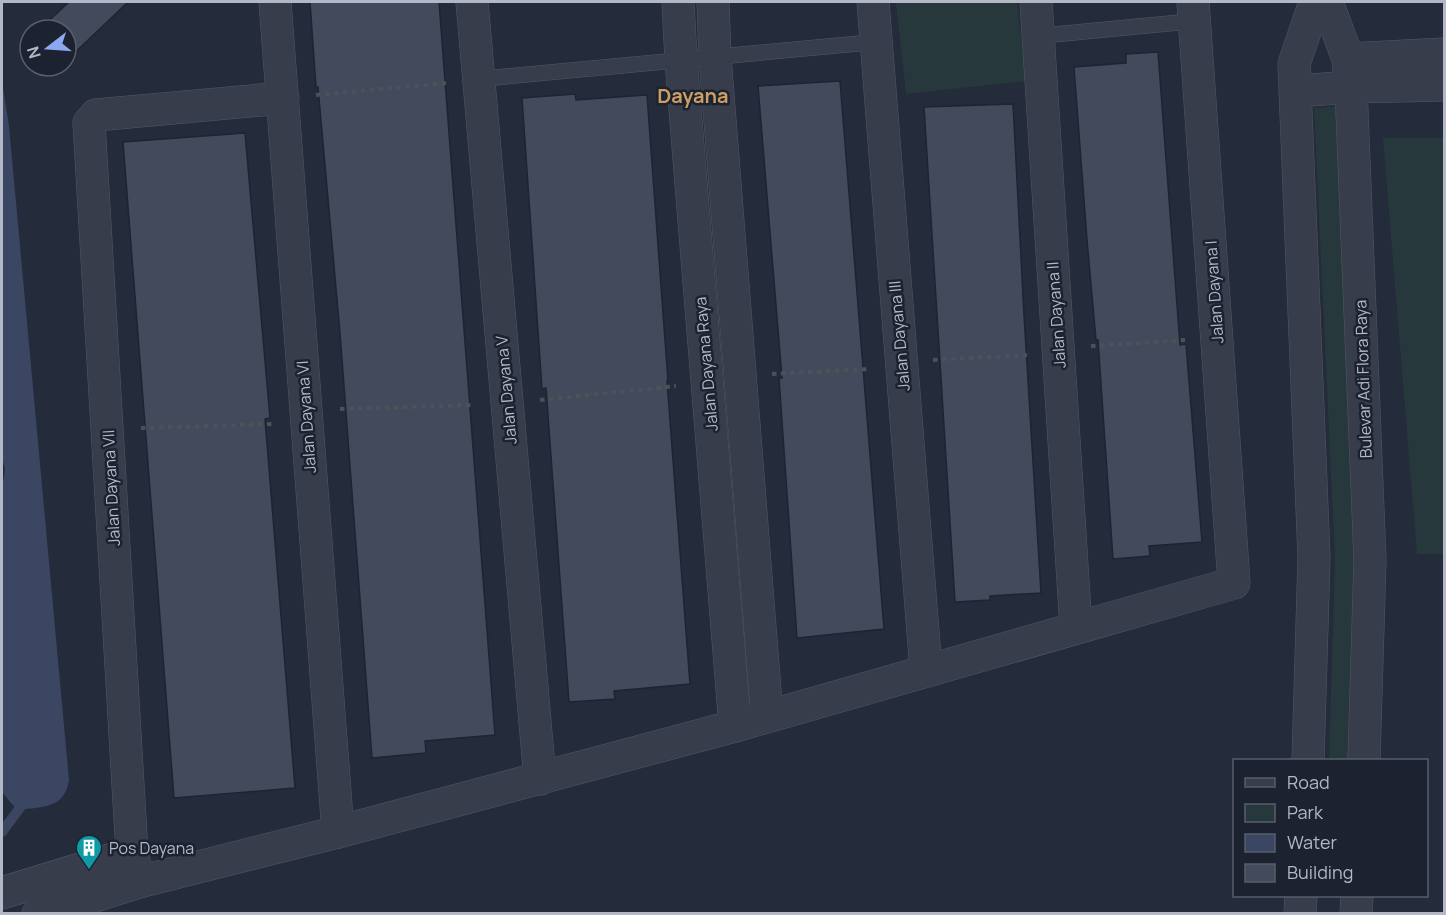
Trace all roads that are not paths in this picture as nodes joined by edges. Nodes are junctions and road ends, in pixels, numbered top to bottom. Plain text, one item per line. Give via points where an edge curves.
1 (276, 2) edge
2 (472, 2) edge
3 (678, 2) edge
4 (713, 2) edge
5 (873, 2) edge
6 (1036, 2) edge
7 (1315, 2) edge
8 (1327, 2) edge
9 (1194, 11) edge
10 (1038, 36) junction
11 (875, 42) junction
12 (1444, 54) edge
13 (715, 57) junction
14 (681, 60) junction
15 (1350, 73) junction
16 (478, 79) junction
17 (1444, 85) edge
18 (1297, 91) junction
19 (282, 98) junction
20 (1076, 628) junction
21 (926, 670) junction
22 (767, 716) junction
23 (735, 726) junction
24 (1308, 759) edge
25 (1364, 759) edge
26 (540, 779) junction
27 (338, 832) junction
28 (136, 867) junction
29 (76, 885) junction
30 (2, 893) edge
31 (1301, 897) edge
32 (1358, 897) edge
33 (38, 914) edge
34 (1299, 914) edge
35 (1356, 914) edge

1 - 19 street, Jalan Dayana VI
2 - 16 street, Jalan Dayana V
3 - 14 street, Jalan Dayana Raya
4 - 13 street, Jalan Dayana Raya
5 - 11 street, Jalan Dayana III
6 - 10 street, Jalan Dayana II
7 - 18 street via 1294,64
8 - 15 street, Bulevar Adi Flora Raya
9 - 10 lane
9 - 20 street, Jalan Dayana I via 1234,583
10 - 20 street, Jalan Dayana II
11 - 13 lane
11 - 21 street, Jalan Dayana III
12 - 15 street
13 - 14 lane
13 - 22 street, Jalan Dayana Raya
14 - 16 lane
14 - 23 street, Jalan Dayana Raya
15 - 17 street
15 - 18 street
15 - 25 street, Bulevar Adi Flora Raya via 1370,560
16 - 26 street, Jalan Dayana V
18 - 24 street via 1314,557
19 - 27 street, Jalan Dayana VI
19 - 28 street, Jalan Dayana VII via 96,115 89,123
20 - 21 street
21 - 22 street
22 - 23 street
23 - 26 street
26 - 27 street
27 - 28 street
28 - 29 street
29 - 30 street
29 - 33 street
31 - 34 street
32 - 35 street

